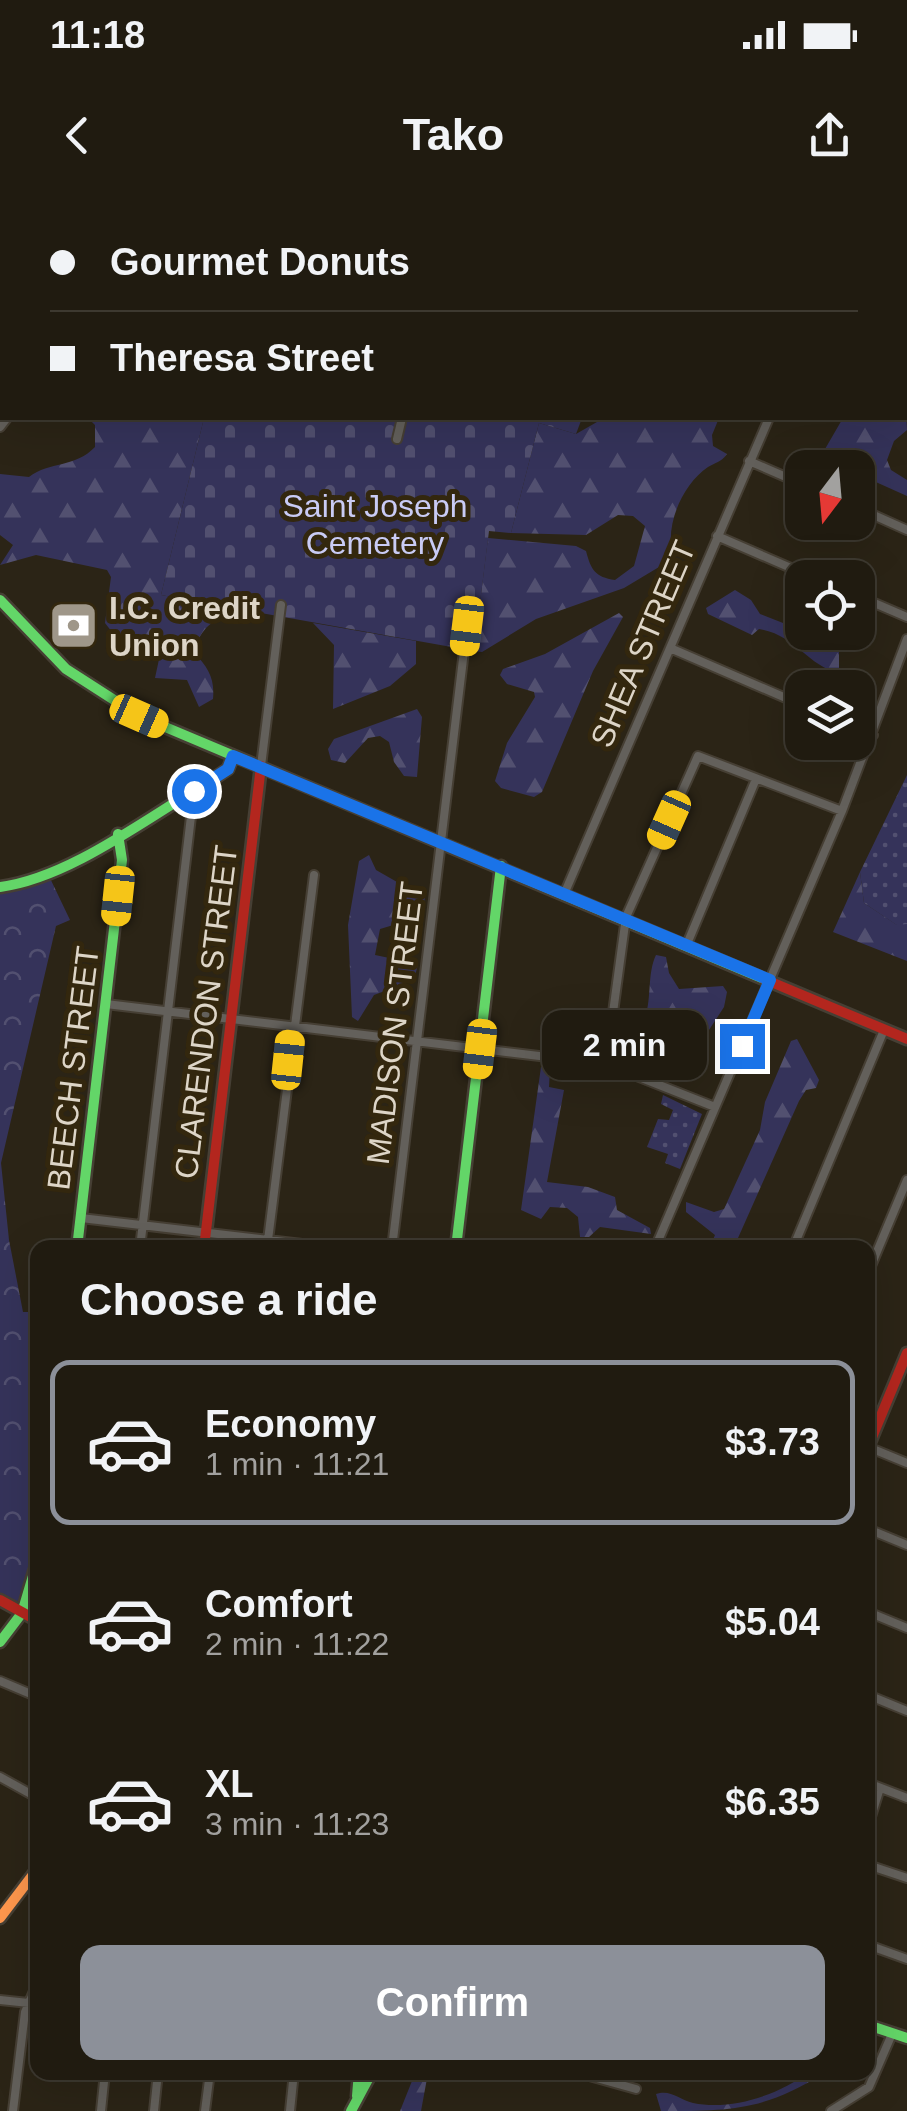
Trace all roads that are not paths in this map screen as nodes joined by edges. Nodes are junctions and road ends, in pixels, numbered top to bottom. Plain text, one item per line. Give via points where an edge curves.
1 (402, 420) edge
2 (769, 420) edge
3 (397, 439) dead end
4 (750, 461) junction
5 (785, 476) edge
6 (875, 516) edge
7 (907, 530) edge
8 (717, 536) junction
9 (785, 565) edge
10 (0, 600) edge
11 (281, 604) dead end
12 (875, 604) edge
13 (907, 618) edge
14 (467, 626) dead end
15 (907, 639) edge
16 (670, 648) junction
17 (785, 698) edge
18 (875, 729) edge
19 (233, 756) junction
20 (863, 760) edge
21 (261, 766) junction
22 (756, 779) junction
23 (194, 791) junction
24 (842, 811) junction
25 (118, 834) junction
26 (442, 842) junction
27 (501, 866) junction
28 (314, 875) dead end
29 (0, 887) edge
30 (565, 892) junction
31 (626, 918) junction
32 (687, 944) junction
33 (770, 980) junction
34 (106, 1004) junction
35 (168, 1012) junction
36 (231, 1020) junction
37 (292, 1026) junction
38 (884, 1030) junction
39 (907, 1039) edge
40 (416, 1042) junction
41 (480, 1049) junction
42 (606, 1064) junction
43 (715, 1107) junction
44 (907, 1180) edge
45 (81, 1218) junction
46 (143, 1224) junction
47 (206, 1232) junction
48 (79, 1240) edge
49 (141, 1240) edge
50 (205, 1240) edge
51 (247, 1240) edge
52 (268, 1240) edge
53 (393, 1240) edge
54 (457, 1240) edge
55 (657, 1240) edge
56 (796, 1240) edge
57 (875, 1256) edge
58 (907, 1354) edge
59 (894, 1382) junction
60 (907, 1388) edge
61 (875, 1430) edge
62 (875, 1450) edge
63 (907, 1463) edge
64 (875, 1532) edge
65 (907, 1545) edge
66 (30, 1586) edge
67 (0, 1600) edge
68 (22, 1613) junction
69 (875, 1615) edge
70 (30, 1617) edge
71 (907, 1628) edge
72 (0, 1642) edge
73 (0, 1680) edge
74 (30, 1693) edge
75 (875, 1698) edge
76 (907, 1712) edge
77 (0, 1777) edge
78 (875, 1786) edge
79 (880, 1788) junction
80 (30, 1794) edge
81 (907, 1798) edge
82 (875, 1804) edge
83 (875, 1867) edge
84 (907, 1878) edge
85 (30, 1879) edge
86 (0, 1918) edge
87 (875, 1947) edge
88 (907, 1958) edge
89 (0, 2000) edge
90 (30, 2004) edge
91 (30, 2015) edge
92 (875, 2028) edge
93 (892, 2034) junction
94 (907, 2038) edge
95 (875, 2073) edge
96 (104, 2080) edge
97 (157, 2080) edge
98 (209, 2080) edge
99 (293, 2080) edge
100 (358, 2080) edge
101 (368, 2080) edge
102 (604, 2080) edge
103 (872, 2080) edge
104 (636, 2089) dead end
105 (354, 2106) edge
106 (13, 2111) edge
107 (101, 2111) edge
108 (154, 2111) edge
109 (205, 2111) edge
110 (290, 2111) edge
111 (831, 2111) edge

1 - 3 street
2 - 4 street, SHEA STREET
4 - 5 street
4 - 8 street, SHEA STREET
6 - 7 street
8 - 9 street
8 - 16 street, SHEA STREET
10 - 19 street via 88,686
11 - 21 street, CLARENDON STREET
12 - 13 street
14 - 26 street, MADISON STREET
15 - 18 street
16 - 17 street
16 - 30 street, SHEA STREET
19 - 21 street
19 - 23 street via 228,769
20 - 24 street
21 - 26 street
21 - 36 street, CLARENDON STREET
22 - 24 street
22 - 31 street via 698,756
22 - 32 street
23 - 25 street
23 - 35 street
24 - 33 street
25 - 29 street via 42,877
25 - 34 street, BEECH STREET via 122,860
26 - 27 street
26 - 40 street, MADISON STREET
27 - 30 street
27 - 41 street
28 - 37 street
30 - 31 street
31 - 32 street
31 - 42 street
32 - 33 street
33 - 38 street
33 - 43 street
34 - 35 street
34 - 45 street, BEECH STREET
35 - 36 street
35 - 46 street
36 - 37 street
36 - 47 street, CLARENDON STREET
37 - 40 street
37 - 52 street
38 - 39 street
38 - 56 street
40 - 41 street
40 - 53 street, MADISON STREET
41 - 42 street
41 - 54 street
42 - 43 street
43 - 55 street
44 - 57 street
45 - 46 street
45 - 48 street, BEECH STREET
46 - 47 street
46 - 49 street
47 - 50 street, CLARENDON STREET
47 - 51 street
58 - 59 street
59 - 60 street
59 - 61 street
62 - 63 street
64 - 65 street
66 - 68 street
67 - 68 street
68 - 70 street
68 - 72 street
69 - 71 street
73 - 74 street
75 - 76 street
77 - 80 street
78 - 79 street
79 - 81 street
79 - 82 street
83 - 84 street
85 - 86 street
87 - 88 street
89 - 90 street
91 - 106 street
92 - 93 street
93 - 94 street
93 - 95 street
96 - 107 street
97 - 108 street
98 - 109 street
99 - 110 street
100 - 105 street
101 - 105 street
102 - 104 street
103 - 111 street

